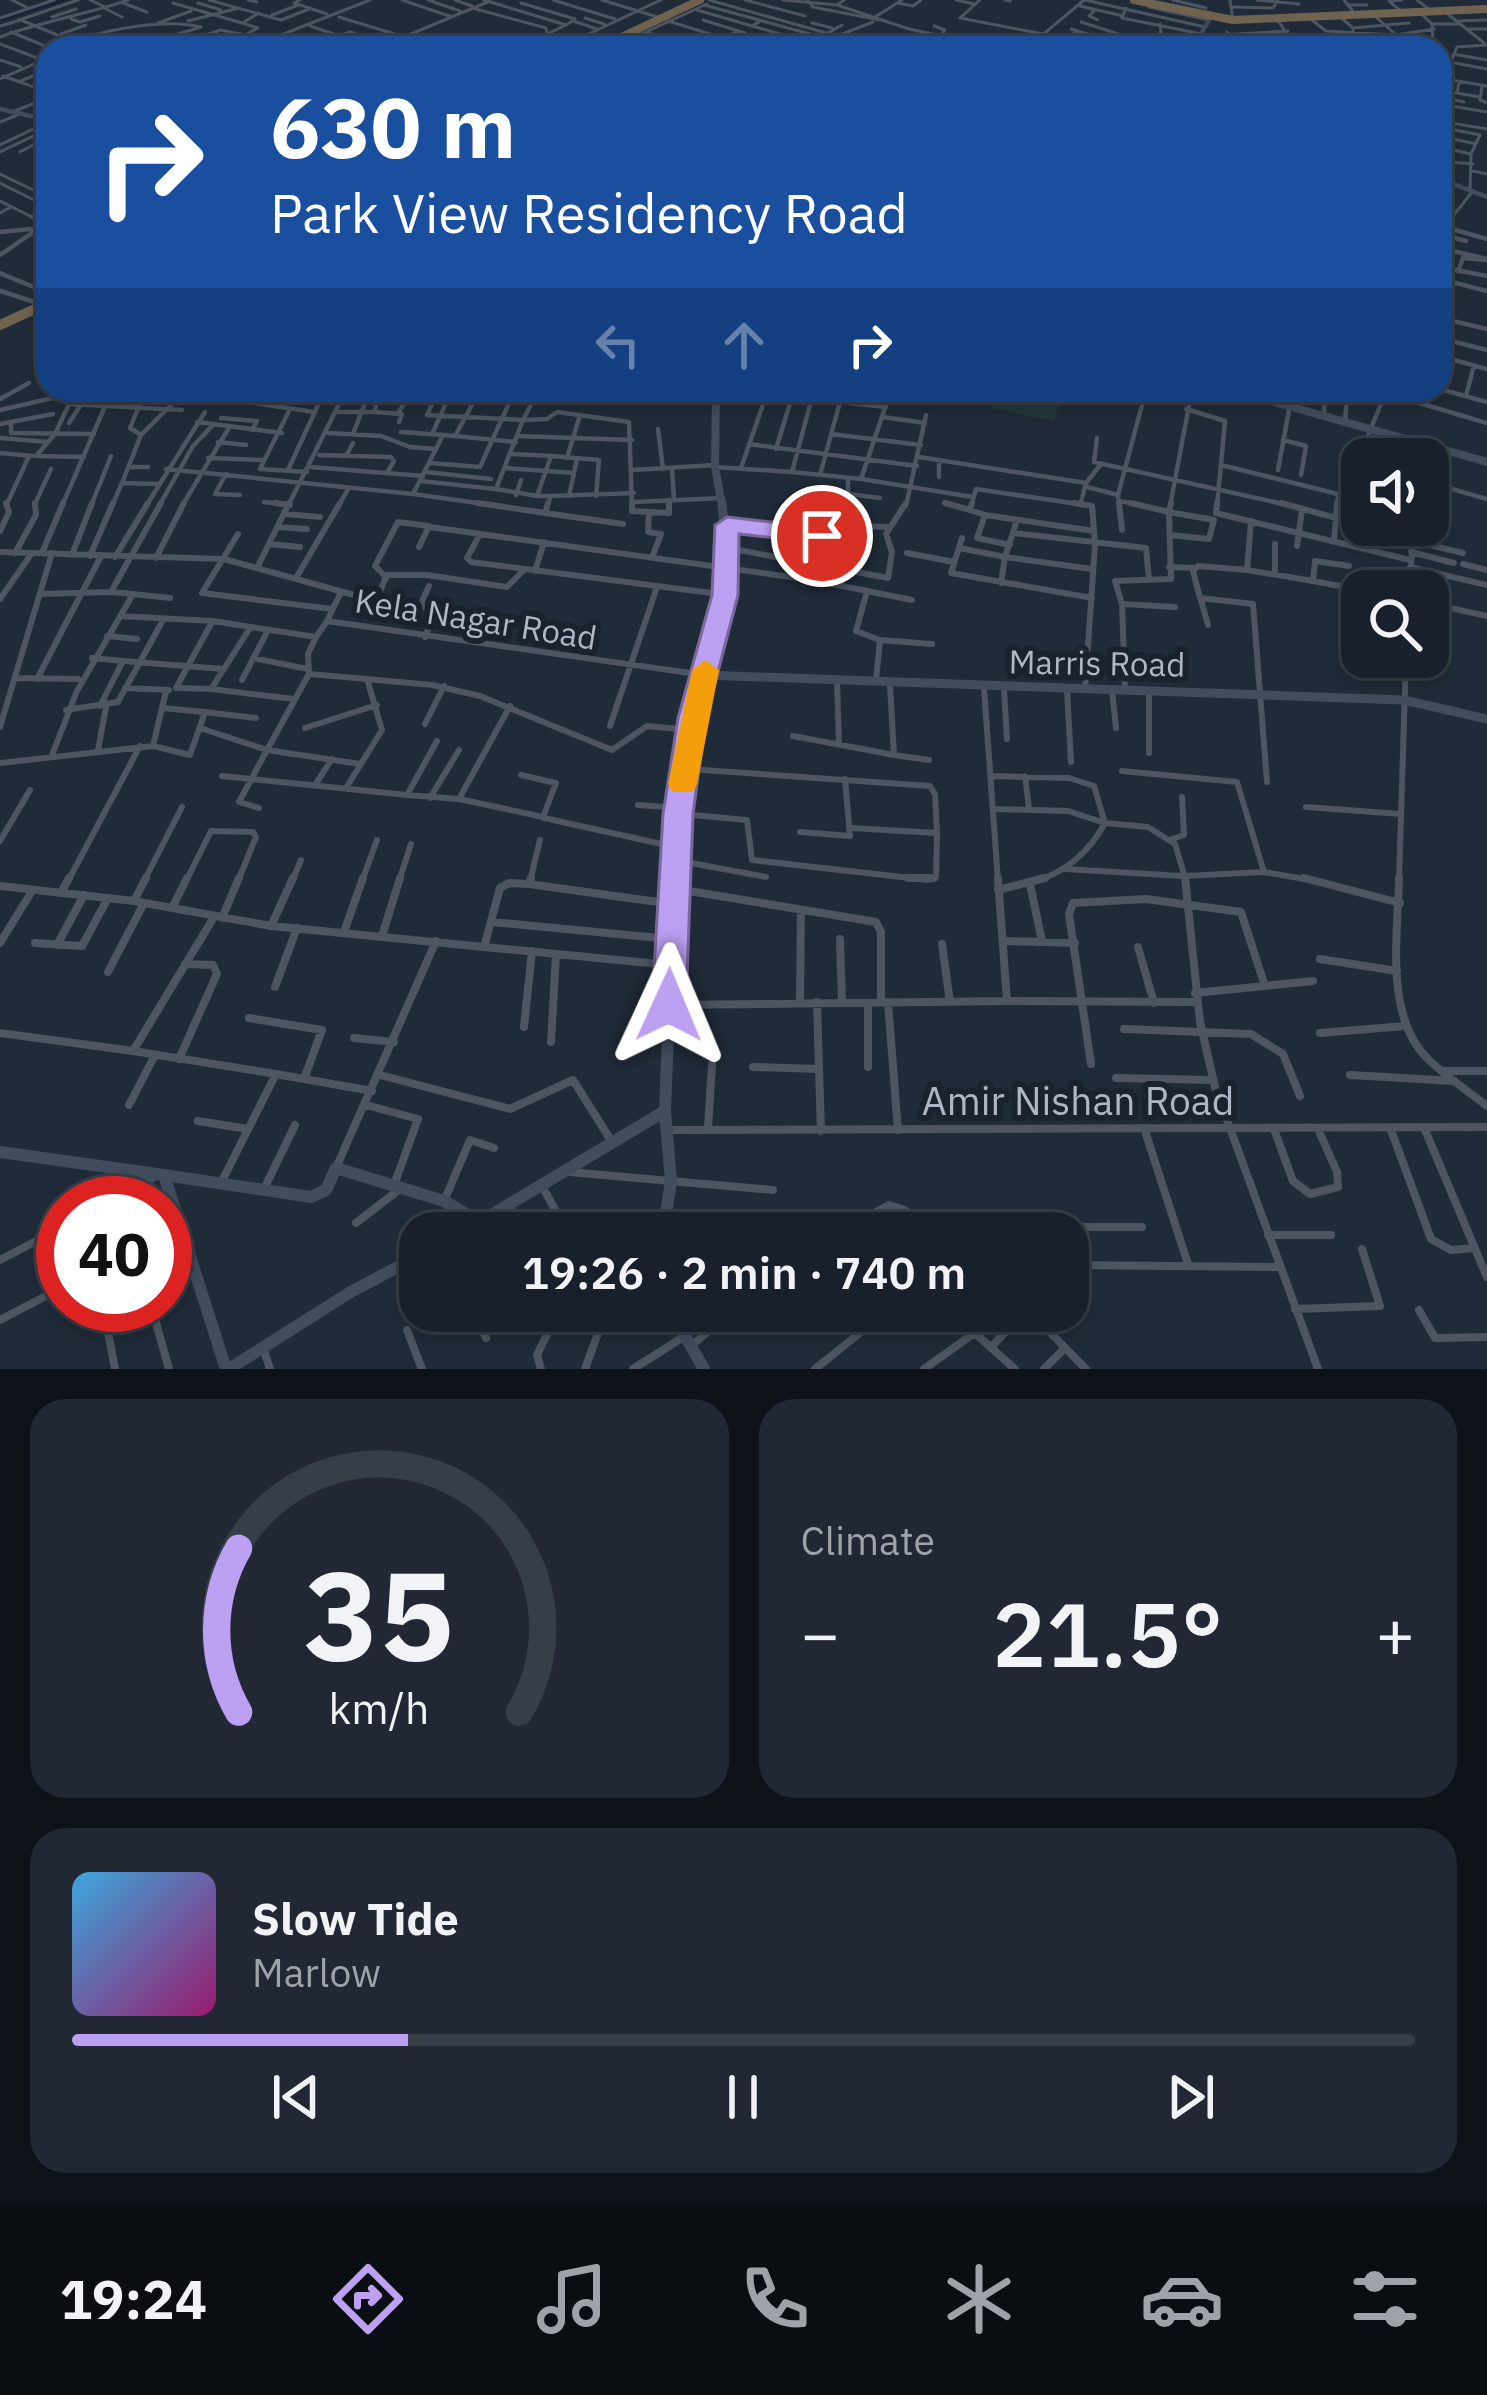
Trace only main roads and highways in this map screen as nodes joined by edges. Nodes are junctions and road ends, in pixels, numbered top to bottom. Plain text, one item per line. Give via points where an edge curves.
1 (1134, 1) edge
2 (707, 2) edge
3 (1184, 7) edge
4 (1482, 10) edge
5 (626, 36) edge
6 (36, 305) edge
7 (0, 325) edge

1 - 3 highway
2 - 5 highway
3 - 4 highway via 1206,24
6 - 7 highway

